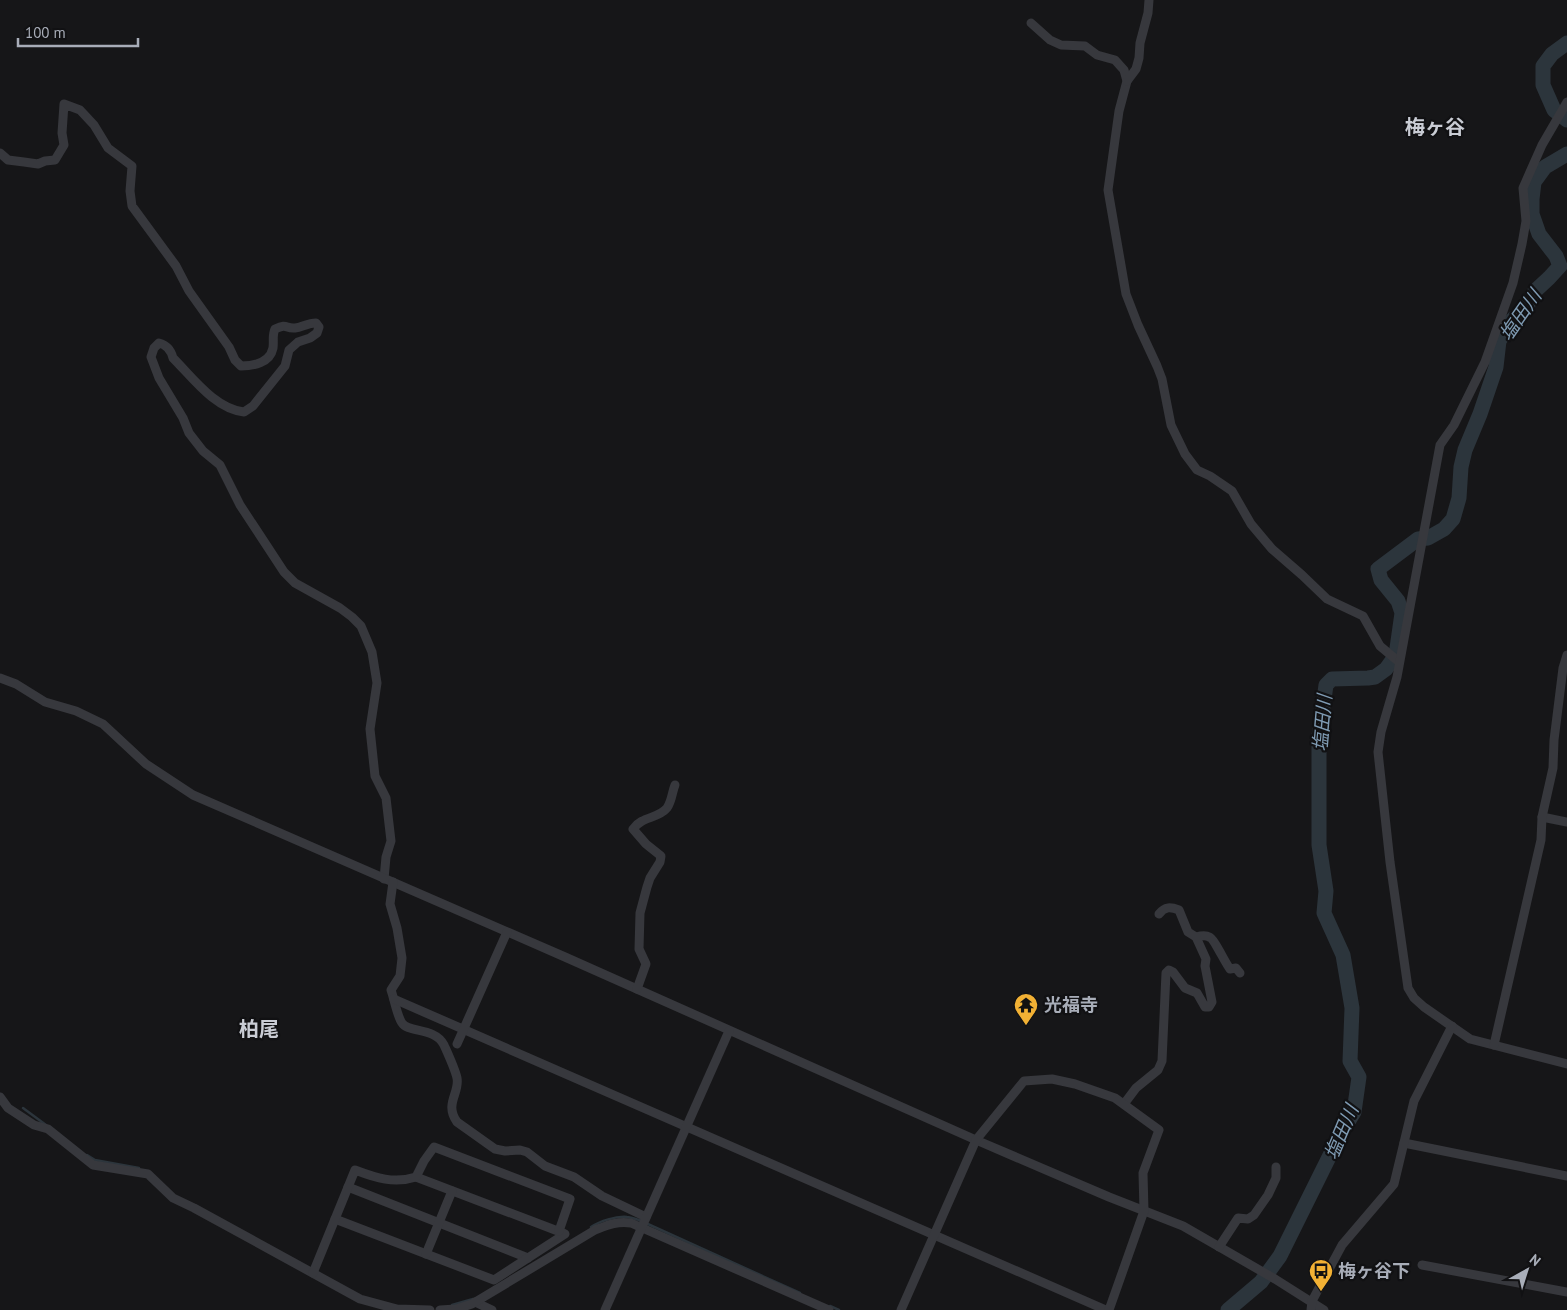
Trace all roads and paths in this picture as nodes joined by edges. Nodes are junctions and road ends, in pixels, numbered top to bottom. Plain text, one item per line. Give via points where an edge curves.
1 (1149, 0) edge
2 (1031, 23) dead end
3 (1127, 80) junction
4 (1567, 102) edge
5 (0, 153) edge
6 (1567, 655) edge
7 (1399, 662) junction
8 (0, 678) edge
9 (675, 785) dead end
10 (1542, 816) junction
11 (1567, 822) edge
12 (388, 880) junction
13 (1159, 914) dead end
14 (507, 932) junction
15 (1196, 937) junction
16 (1240, 973) dead end
17 (637, 989) junction
18 (394, 999) junction
19 (1452, 1026) junction
20 (464, 1029) junction
21 (729, 1031) junction
22 (457, 1044) dead end
23 (1494, 1044) junction
24 (1567, 1064) edge
25 (0, 1097) edge
26 (1124, 1104) junction
27 (686, 1125) junction
28 (976, 1140) junction
29 (1404, 1143) junction
30 (1276, 1167) dead end
31 (1567, 1176) edge
32 (416, 1177) junction
33 (348, 1187) junction
34 (452, 1191) junction
35 (1144, 1210) junction
36 (646, 1217) junction
37 (335, 1219) junction
38 (438, 1223) junction
39 (641, 1227) junction
40 (562, 1233) junction
41 (934, 1234) junction
42 (578, 1240) junction
43 (1219, 1247) junction
44 (426, 1254) junction
45 (528, 1258) junction
46 (1422, 1265) dead end
47 (313, 1273) junction
48 (1567, 1292) edge
49 (475, 1302) junction
50 (1312, 1306) edge
51 (430, 1310) edge
52 (440, 1310) edge
53 (492, 1310) edge
54 (605, 1310) edge
55 (829, 1310) edge
56 (901, 1310) edge
57 (1108, 1310) edge
58 (1324, 1310) edge

1 - 3 street via 1136,69
2 - 3 street via 1060,45 1086,46 1097,55 1115,60 1124,70
3 - 7 street via 1119,111 1108,190 1126,294 1162,379 1171,425 1197,470 1232,491 1251,524 1272,549 1327,599 1363,616 1380,646
4 - 7 street via 1542,145 1523,188 1526,221 1513,283 1484,362 1454,425 1440,445
5 - 12 street via 8,160 38,164 55,160 64,145 64,104 80,110 108,148 132,166 132,206 176,266 189,291 241,366 268,358 273,350 275,328 283,325 294,329 312,323 319,327 317,333 289,350 285,366 253,406 244,412 217,402 173,358 164,344 154,348 152,357 159,378 189,433 220,465 240,505 284,572 295,583 352,617 368,639 377,675 370,729 375,776 386,798 391,841 386,857
6 - 10 street via 1553,768
7 - 19 street via 1378,752 1408,988 1424,1007
8 - 12 street via 45,702 76,711 103,724 146,764 193,795
9 - 17 street via 669,806 663,812 637,822 633,829 661,856 650,878 640,913 639,949 646,964
10 - 11 street
10 - 23 street via 1541,840
12 - 14 street
12 - 18 street via 402,958 400,976 392,990
13 - 15 street via 1166,908 1179,910 1188,932
14 - 17 street
14 - 20 street
15 - 16 street via 1213,939 1224,961
15 - 26 street via 1206,959 1212,1002 1205,1007 1197,993 1185,988 1173,972 1166,972 1162,1060 1158,1070 1136,1088
17 - 21 street
18 - 20 street
18 - 36 street via 401,1022 407,1028 424,1030 443,1043 457,1078 451,1102 457,1122 495,1148 527,1152 545,1166 574,1177 602,1196
19 - 23 street via 1470,1038
19 - 29 street via 1414,1101
20 - 22 street
20 - 27 street
21 - 27 street
21 - 28 street
23 - 24 street
25 - 47 street via 8,1108 34,1125 48,1129 93,1164 148,1174 173,1198
26 - 28 street via 1075,1084 1052,1079 1024,1081
26 - 35 street via 1159,1130 1144,1173
27 - 36 street
27 - 41 street
28 - 35 street
28 - 41 street
29 - 31 street
29 - 50 street via 1394,1184 1342,1244
30 - 43 street via 1276,1178 1254,1216 1238,1218
32 - 33 street via 388,1181 355,1170
32 - 34 street
32 - 40 street via 434,1147 570,1199
33 - 37 street
33 - 38 street
34 - 38 street
34 - 40 street
35 - 43 street via 1183,1226
35 - 57 street
36 - 39 street
37 - 44 street
37 - 47 street
38 - 44 street
38 - 45 street
39 - 42 street via 614,1222
39 - 54 street
39 - 55 street
40 - 42 street
40 - 45 street
41 - 56 street
41 - 57 street
42 - 49 street
43 - 50 street via 1275,1279
44 - 45 street via 494,1280
46 - 48 street
47 - 51 street via 360,1299 396,1309
49 - 52 street
49 - 53 street
50 - 58 street

